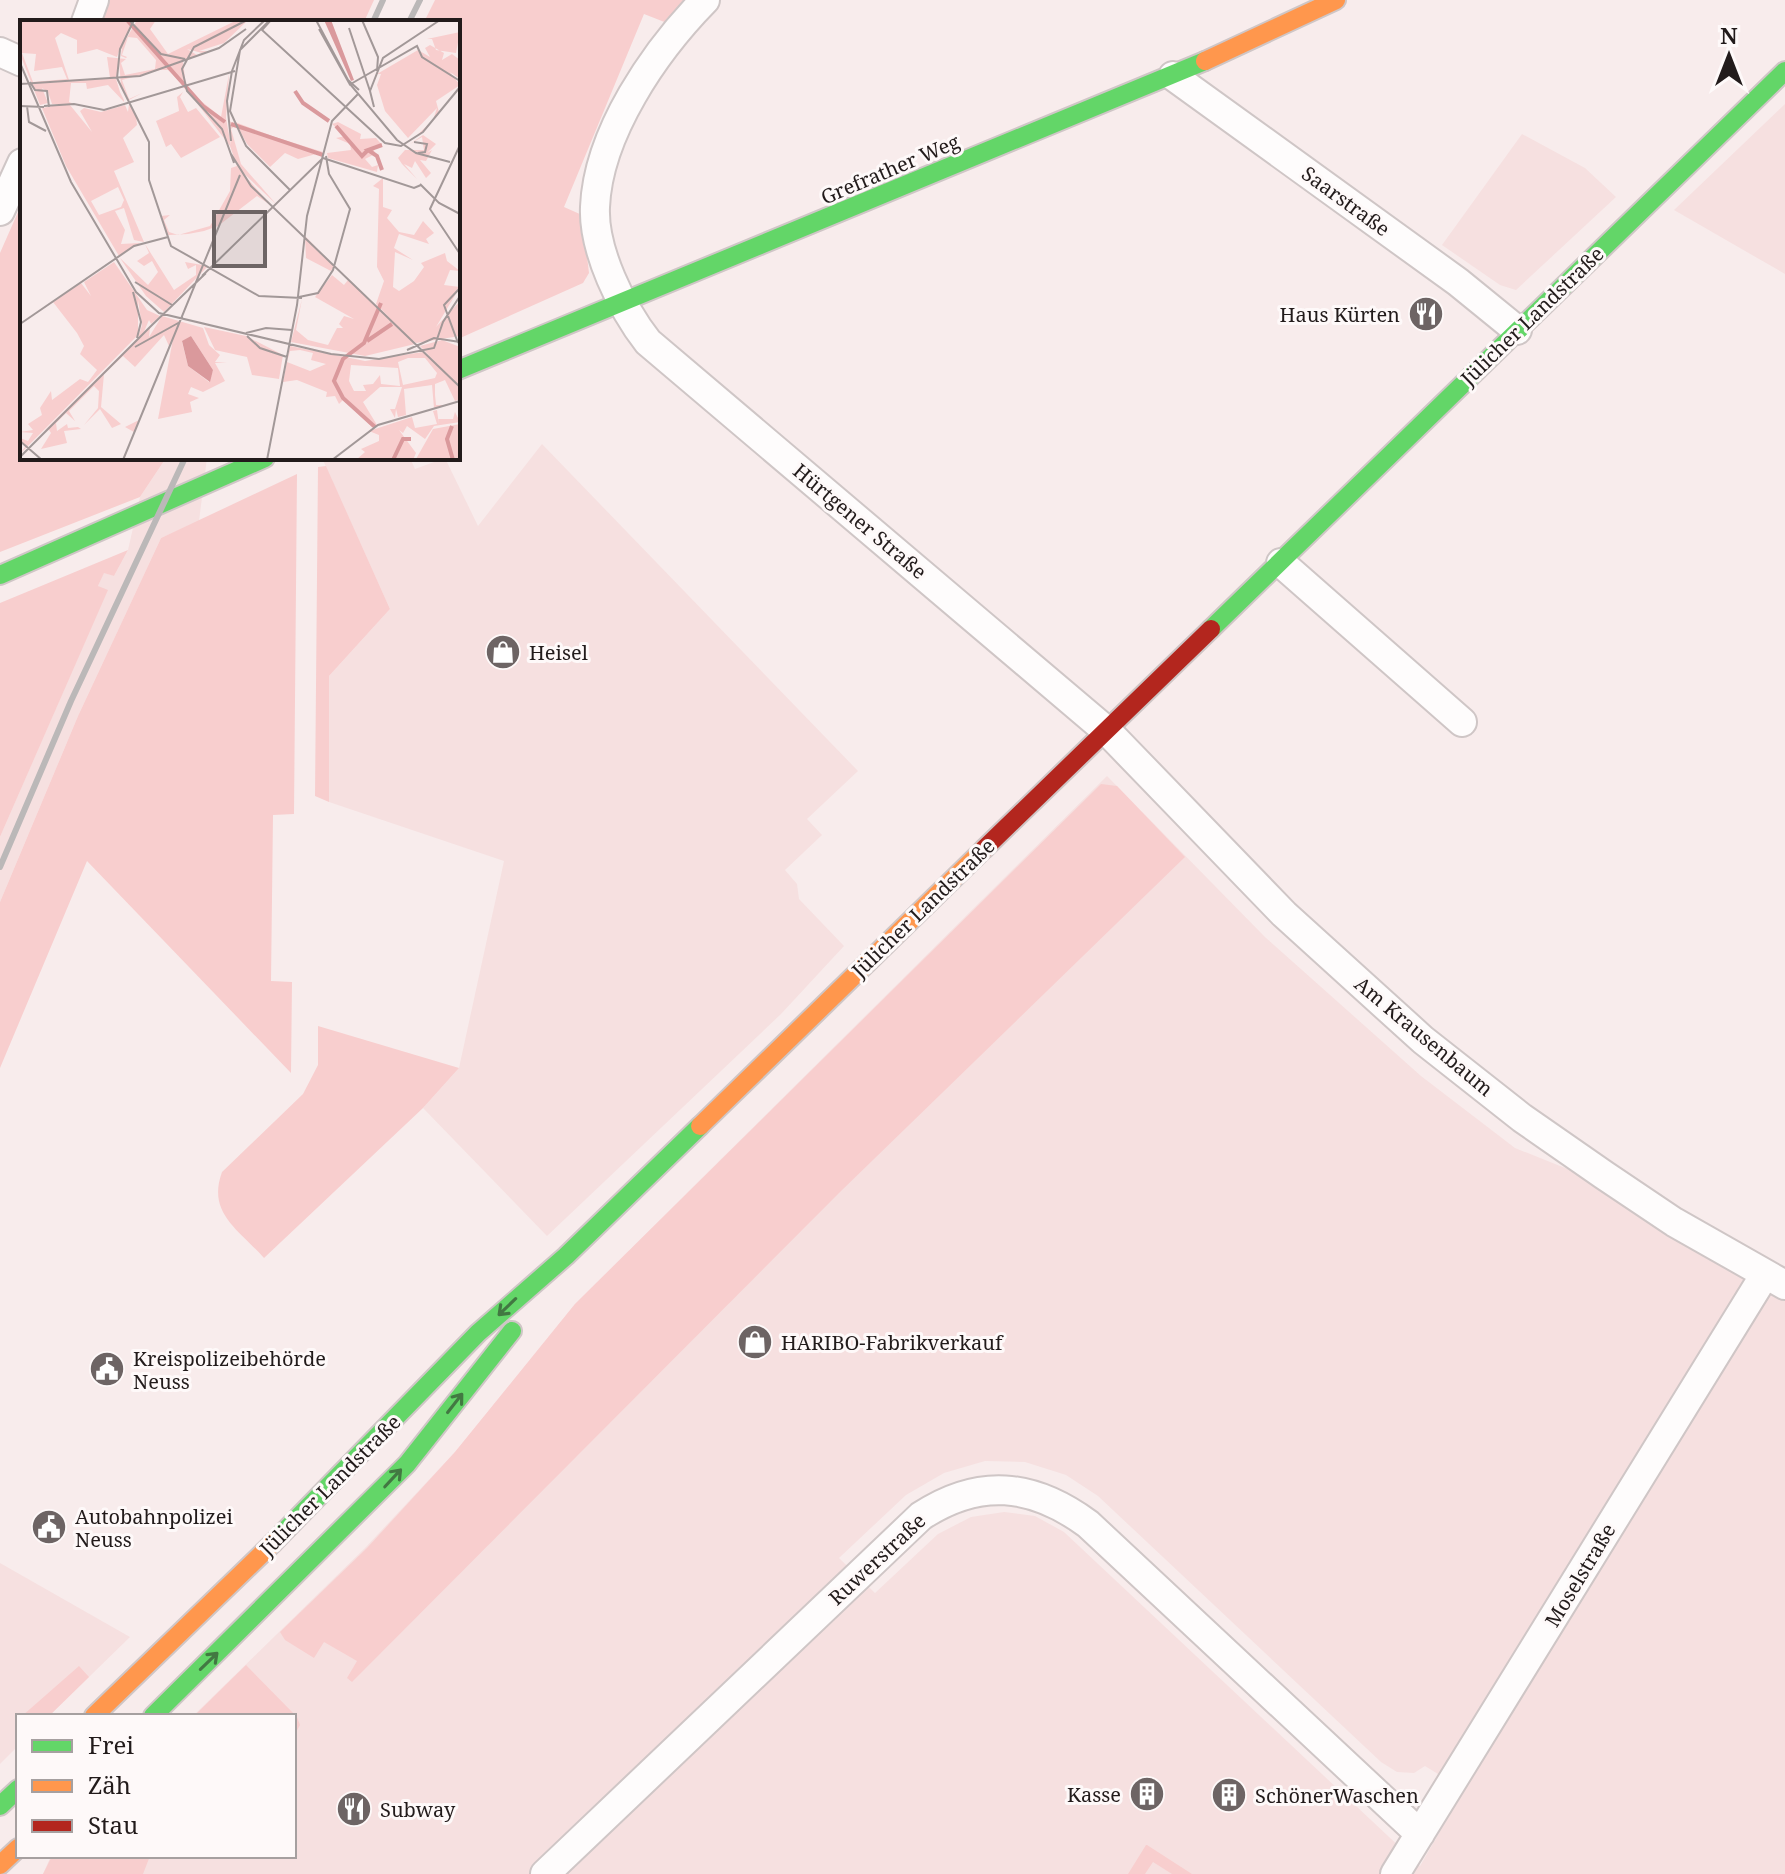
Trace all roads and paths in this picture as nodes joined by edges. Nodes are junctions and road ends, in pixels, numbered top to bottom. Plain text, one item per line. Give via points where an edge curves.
1 (94, 0) edge
2 (705, 0) edge
3 (1336, 0) edge
4 (87, 20) edge
5 (1785, 71) edge
6 (1173, 76) junction
7 (20, 167) edge
8 (0, 211) edge
9 (624, 301) junction
10 (1517, 330) junction
11 (460, 369) edge
12 (260, 460) edge
13 (1281, 563) junction
14 (0, 575) edge
15 (1462, 722) dead end
16 (1108, 732) junction
17 (566, 1256) junction
18 (1775, 1281) edge
19 (96, 1714) edge
20 (155, 1714) edge
21 (16, 1791) edge
22 (0, 1806) edge
23 (1420, 1834) junction
24 (16, 1850) edge
25 (0, 1865) edge
26 (545, 1874) edge
27 (1395, 1874) edge

1 - 4 street
2 - 9 street, Hürtgener Straße via 661,50 631,98 600,176 595,208 599,240
3 - 6 main road, Grefrather Weg
5 - 10 main road, Jülicher Landstraße
6 - 9 main road, Grefrather Weg
6 - 10 street, Saarstraße
7 - 8 street
9 - 11 main road, Grefrather Weg
9 - 16 street, Hürtgener Straße via 648,342
10 - 13 main road, Jülicher Landstraße
12 - 14 main road
13 - 15 street
13 - 16 main road, Jülicher Landstraße
16 - 17 main road, Jülicher Landstraße
16 - 18 street, Am Krausenbaum via 1284,914 1423,1040 1604,1175
17 -> 19 main road, Jülicher Landstraße via 450,1362
20 -> 17 main road, Jülicher Landstraße via 407,1464 546,1290
18 - 23 street, Moselstraße
21 - 22 main road
23 - 26 street, Ruwerstraße via 1088,1524 1044,1498 997,1489 941,1503 921,1516
23 - 27 street, Moselstraße
24 - 25 main road

